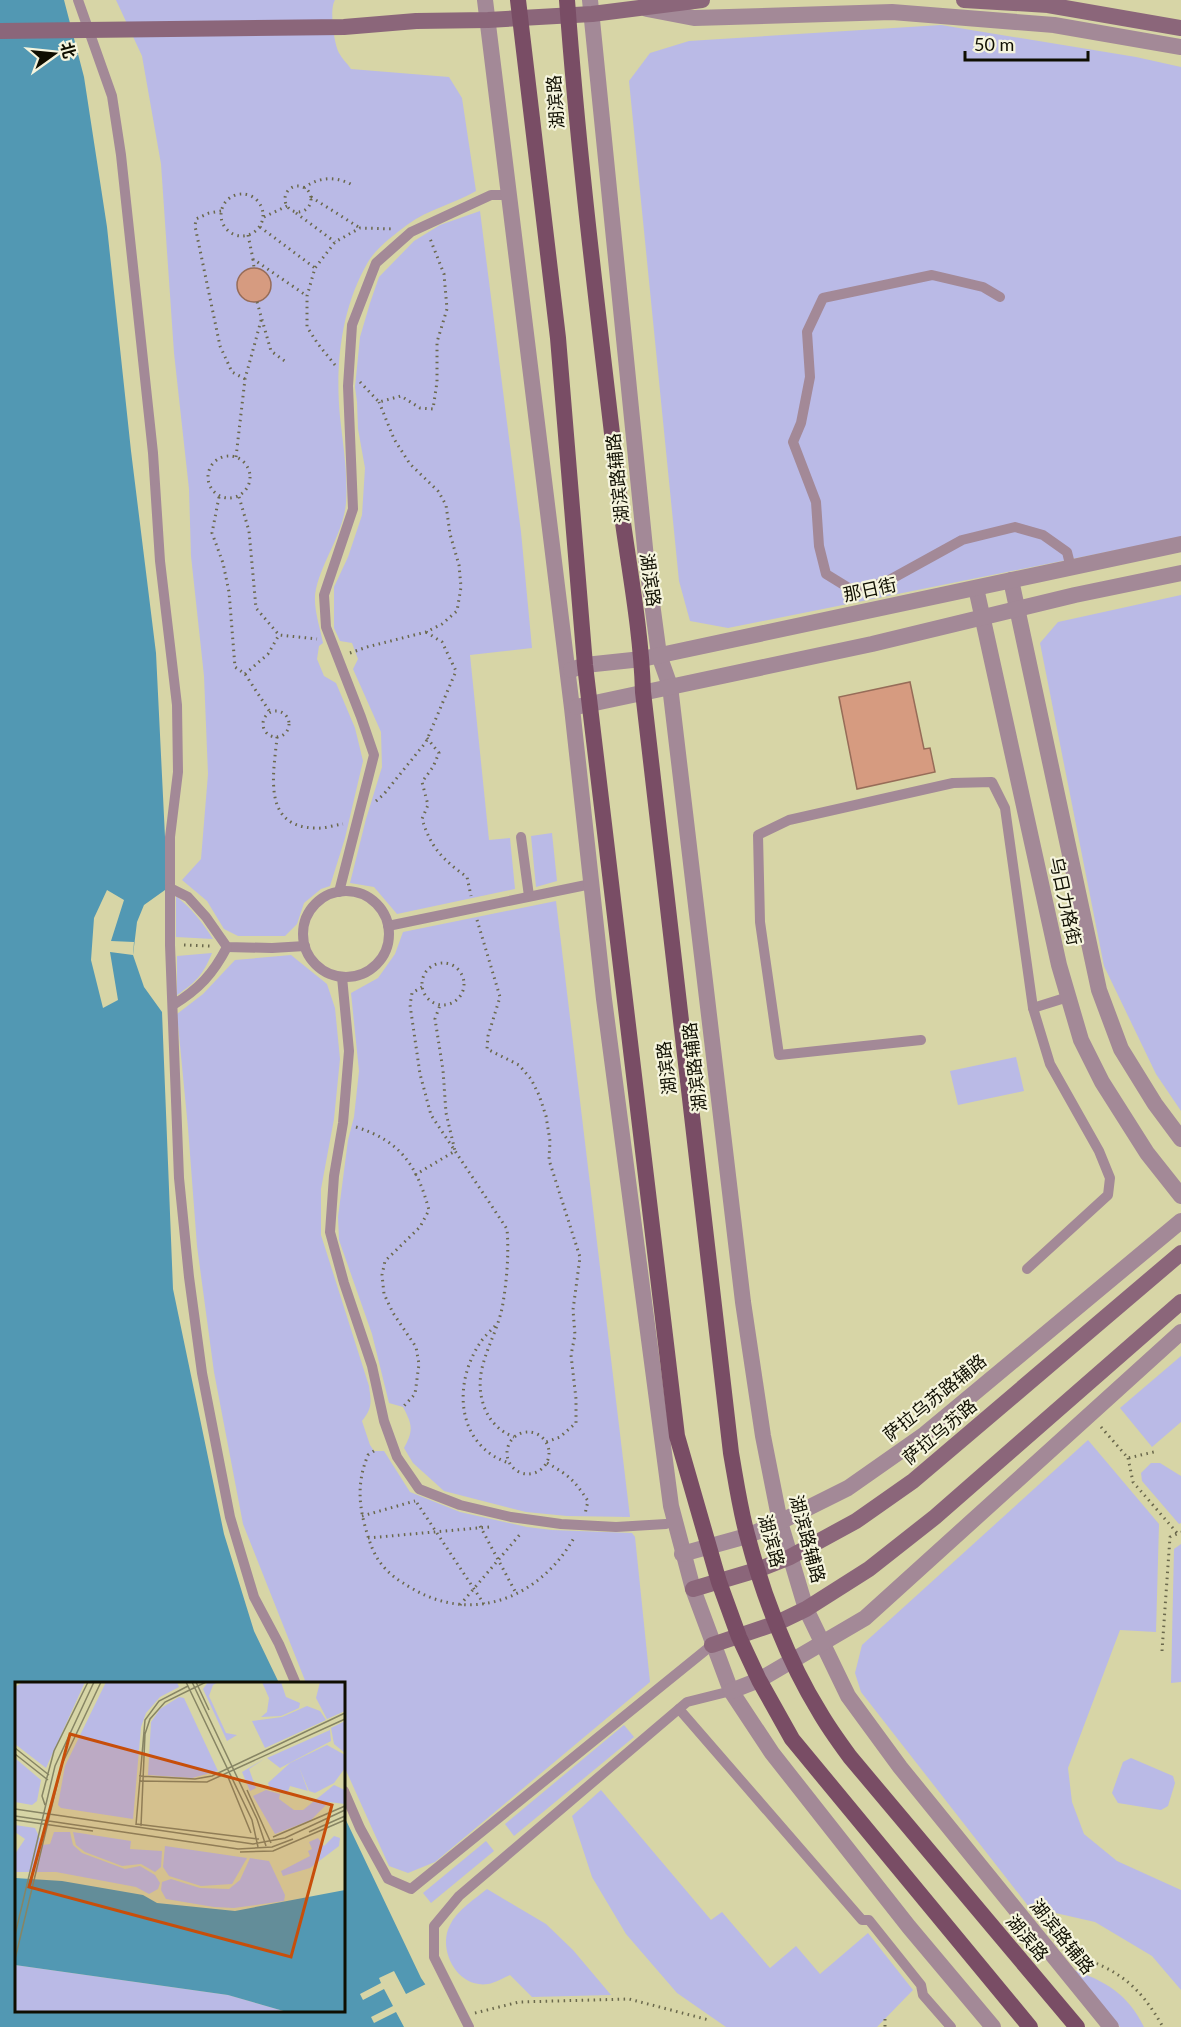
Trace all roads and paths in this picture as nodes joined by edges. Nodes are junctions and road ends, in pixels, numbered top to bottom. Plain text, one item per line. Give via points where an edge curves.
1 (78, 0) edge
2 (485, 0) edge
3 (518, 0) edge
4 (702, 0) edge
5 (964, 0) edge
6 (568, 7) edge
7 (591, 7) edge
8 (637, 7) junction
9 (807, 7) edge
10 (841, 7) edge
11 (520, 18) junction
12 (488, 20) junction
13 (1181, 28) edge
14 (0, 31) edge
15 (1181, 47) edge
16 (354, 186) dead end
17 (304, 188) junction
18 (509, 195) junction
19 (311, 197) junction
20 (287, 206) junction
21 (221, 211) junction
22 (294, 212) junction
23 (264, 217) junction
24 (424, 226) junction
25 (260, 227) junction
26 (360, 228) junction
27 (411, 232) junction
28 (248, 235) junction
29 (335, 242) junction
30 (253, 259) junction
31 (254, 268) dead end
32 (315, 268) junction
33 (307, 296) junction
34 (1000, 297) dead end
35 (257, 302) dead end
36 (262, 317) junction
37 (286, 362) dead end
38 (349, 373) junction
39 (245, 379) junction
40 (379, 402) junction
41 (236, 457) junction
42 (239, 496) junction
43 (219, 497) junction
44 (1181, 544) edge
45 (1071, 568) junction
46 (1181, 573) edge
47 (1011, 580) junction
48 (976, 588) junction
49 (1017, 609) junction
50 (983, 617) junction
51 (426, 632) junction
52 (279, 635) junction
53 (330, 638) junction
54 (658, 655) junction
55 (338, 657) junction
56 (642, 659) junction
57 (585, 665) junction
58 (567, 671) junction
59 (245, 674) junction
60 (670, 686) junction
61 (643, 692) junction
62 (590, 703) junction
63 (572, 708) junction
64 (270, 712) junction
65 (277, 736) junction
66 (427, 738) junction
67 (359, 818) junction
68 (521, 837) dead end
69 (591, 884) junction
70 (170, 888) junction
71 (339, 892) junction
72 (529, 896) junction
73 (474, 908) junction
74 (388, 926) junction
75 (170, 945) junction
76 (304, 946) junction
77 (227, 947) junction
78 (342, 977) junction
79 (422, 987) junction
80 (1068, 997) junction
81 (173, 1005) junction
82 (440, 1005) junction
83 (1033, 1008) junction
84 (921, 1040) dead end
85 (343, 1123) junction
86 (1181, 1139) edge
87 (455, 1151) junction
88 (416, 1175) junction
89 (1181, 1196) edge
90 (1181, 1221) edge
91 (1181, 1253) edge
92 (1027, 1269) dead end
93 (1181, 1302) edge
94 (497, 1324) junction
95 (1181, 1332) edge
96 (403, 1407) dead end
97 (1090, 1414) junction
98 (514, 1437) junction
99 (546, 1442) junction
100 (374, 1451) dead end
101 (1158, 1451) dead end
102 (1128, 1458) junction
103 (509, 1463) junction
104 (548, 1463) junction
105 (410, 1492) dead end
106 (426, 1498) dead end
107 (416, 1501) junction
108 (362, 1516) junction
109 (477, 1521) dead end
110 (780, 1522) junction
111 (666, 1524) dead end
112 (582, 1525) junction
113 (492, 1526) dead end
114 (480, 1527) junction
115 (527, 1527) dead end
116 (436, 1532) junction
117 (1180, 1533) edge
118 (747, 1536) junction
119 (368, 1538) junction
120 (709, 1545) junction
121 (682, 1554) junction
122 (790, 1557) junction
123 (498, 1560) junction
124 (757, 1570) junction
125 (718, 1582) junction
126 (474, 1589) junction
127 (693, 1589) junction
128 (516, 1593) junction
129 (484, 1604) junction
130 (459, 1605) junction
131 (806, 1609) junction
132 (777, 1623) junction
133 (739, 1637) junction
134 (821, 1644) junction
135 (712, 1645) junction
136 (1162, 1651) dead end
137 (793, 1660) junction
138 (759, 1680) junction
139 (296, 1682) edge
140 (731, 1691) junction
141 (679, 1709) junction
142 (345, 1793) edge
143 (1049, 1951) junction
144 (885, 2019) dead end
145 (709, 2020) dead end
146 (467, 2022) edge
147 (885, 2027) edge
148 (951, 2027) edge
149 (993, 2027) edge
150 (1030, 2027) edge
151 (1077, 2027) edge
152 (1111, 2027) edge
153 (1163, 2027) edge

1 - 70 lane via 112,96 153,453 160,561 177,705 178,772 170,837
2 - 12 street
3 - 11 main road, 湖滨路
4 - 8 main road
5 - 13 main road via 1048,5
6 - 7 main road
6 - 11 main road
6 - 56 main road, 湖滨路 via 577,132
7 - 8 main road
7 - 54 street, 湖滨路辅路
8 - 9 street via 694,18
9 - 10 street
10 - 15 street via 1054,25
11 - 12 main road
11 - 57 main road, 湖滨路 via 558,338
12 - 14 main road via 344,27
12 - 18 street
16 - 17 path via 329,178 313,181
17 - 19 path
17 - 20 path via 289,190
18 - 24 lane via 491,195
18 - 58 street
19 - 22 path via 307,209
19 - 26 path
20 - 22 path
20 - 23 path
21 - 23 path via 228,198 249,194 260,203
21 - 28 path via 227,230 239,236
21 - 39 path via 196,219 195,226 220,346 232,372
22 - 29 path
23 - 25 path
24 - 27 lane
24 - 40 path via 444,274 447,309 437,342 433,410 420,408 401,396
25 - 28 path
25 - 32 path
26 - 27 path
26 - 29 path
27 - 38 lane via 376,263 352,325
28 - 30 path
29 - 32 path
30 - 31 path
30 - 33 path
32 - 33 path
33 - 38 path via 307,327 338,368
34 - 45 lane via 983,287 932,275 823,298 807,332 810,377 793,442 816,502 819,546 826,574 852,590 884,583 962,540 1015,527 1043,535 1067,552
35 - 36 path
36 - 37 path via 271,351
36 - 39 path
38 - 40 path
38 - 53 lane via 352,509 324,595
39 - 41 path
40 - 51 path via 394,439 410,464 438,491 446,505 459,565 457,611
41 - 42 path via 250,473 248,487
41 - 43 path via 221,458 210,467 208,481
42 - 43 path
42 - 52 path via 249,531 256,608
43 - 59 path via 212,533 229,592 235,667
44 - 45 street, 那日街
45 - 47 street, 那日街
46 - 49 street
47 - 48 street, 那日街
47 - 49 street, 乌日力格街
48 - 50 street, 乌日力格街
48 - 54 street, 那日街
49 - 50 street
49 - 86 street, 乌日力格街 via 1100,990 1121,1050
50 - 60 street
50 - 80 street, 乌日力格街
51 - 55 path
51 - 66 path via 442,642 456,671
52 - 53 path
52 - 59 path via 268,654
53 - 55 lane
54 - 56 street, 那日街
54 - 60 street, 湖滨路辅路
55 - 67 lane via 374,755
56 - 57 street, 那日街
56 - 61 main road, 湖滨路
57 - 58 street, 那日街
57 - 62 main road, 湖滨路
58 - 63 street
59 - 64 path
60 - 61 street
60 - 110 street, 湖滨路辅路 via 743,1302
61 - 62 street
61 - 118 main road, 湖滨路 via 729,1441
62 - 63 street
62 - 120 main road, 湖滨路 via 677,1436
63 - 69 street
64 - 65 path via 264,726 269,734
64 - 65 path via 282,712 288,718 288,730
65 - 67 path via 272,785 277,807 292,824 315,828
66 - 67 path via 384,794
66 - 73 path via 439,753 422,782 428,805 422,819 428,839 448,863 467,877
67 - 71 lane
68 - 72 lane
69 - 72 lane
69 - 121 street via 669,1495
70 - 75 lane
70 - 77 lane via 188,897
71 - 74 lane via 369,898 383,913
71 - 76 lane via 320,900 307,916
72 - 73 lane
73 - 74 lane
73 - 99 path via 500,997 487,1049 519,1065 539,1095 550,1141 549,1160 580,1257 571,1355 576,1423 560,1437
74 - 78 lane via 387,943 379,962 362,974
75 - 77 path
75 - 81 lane
76 - 77 lane
76 - 78 lane via 315,964
77 - 81 lane via 215,969 192,993
78 - 85 lane via 349,1051
79 - 82 path via 428,999
79 - 82 path via 424,974 435,964 450,963 456,967 464,979 462,994 453,1003
79 - 87 path via 412,993 410,1005 420,1074 431,1115
80 - 83 lane
80 - 89 street, 乌日力格街 via 1081,1040 1102,1082 1147,1153
81 - 139 lane via 179,1178 202,1373 230,1517 254,1597
82 - 87 path via 435,1018 446,1113
83 - 84 lane via 1005,808 992,782 952,783 789,820 758,835 760,922 779,1055
83 - 92 lane via 1050,1064 1099,1150 1110,1179 1108,1195
85 - 88 path via 396,1146
85 - 112 lane via 330,1232 397,1457 419,1489 460,1505 511,1517
87 - 88 path
87 - 94 path via 507,1229 503,1304
88 - 96 path via 429,1210 420,1227 385,1261 382,1275 384,1293 416,1347 419,1364 415,1394
90 - 110 street, 萨拉乌苏路辅路 via 925,1434 848,1488
91 - 122 main road, 萨拉乌苏路 via 913,1481 856,1521
93 - 131 main road via 936,1517 869,1569
94 - 98 path via 480,1375 480,1396 488,1417
94 - 103 path via 480,1343 470,1366 462,1393 464,1418 484,1450
95 - 97 street
97 - 102 path
97 - 134 street via 865,1618
98 - 99 path via 535,1433
98 - 103 path via 507,1450
99 - 104 path
100 - 108 path via 368,1455 360,1481
101 - 102 path
102 - 117 path via 1133,1482
103 - 104 path via 525,1475 538,1473
104 - 112 path via 569,1475 588,1501
105 - 107 path
106 - 107 path
107 - 108 path
107 - 116 path
108 - 119 path
109 - 114 path
110 - 118 street, 萨拉乌苏路辅路
110 - 122 street, 湖滨路辅路
111 - 112 lane
112 - 128 path via 539,1581
113 - 114 path
114 - 116 path
114 - 123 path
115 - 123 path
116 - 119 path
116 - 126 path
117 - 136 path via 1170,1537
118 - 120 street, 萨拉乌苏路辅路
118 - 124 main road, 湖滨路
119 - 130 path via 378,1562 393,1578 444,1604
120 - 121 street, 萨拉乌苏路辅路
120 - 125 main road, 湖滨路
121 - 127 street
122 - 124 main road, 萨拉乌苏路
122 - 131 street, 湖滨路辅路
123 - 126 path
123 - 128 path
124 - 125 main road, 萨拉乌苏路
124 - 132 main road, 湖滨路
125 - 127 main road, 萨拉乌苏路
125 - 133 main road, 湖滨路
126 - 129 path
126 - 130 path
127 - 135 street
128 - 129 path
129 - 130 path
131 - 132 main road
131 - 134 street, 湖滨路辅路
132 - 133 main road
132 - 137 main road, 湖滨路
133 - 135 main road
133 - 138 main road, 湖滨路
134 - 137 street
134 - 143 street, 湖滨路辅路 via 848,1696 900,1767
135 - 140 street
135 - 142 lane via 411,1889 388,1879
137 - 138 street
137 - 151 main road, 湖滨路 via 818,1710 849,1757
138 - 140 street
138 - 150 main road, 湖滨路 via 792,1739
140 - 141 lane via 687,1702
140 - 149 street via 772,1754
141 - 146 lane via 459,1896 434,1926 434,1957
141 - 148 lane via 862,1920 869,1920
143 - 152 street, 湖滨路辅路
143 - 153 path via 1099,1963 1127,1980 1150,2004
144 - 147 path
145 - 146 path via 629,1999 607,1999 519,2002 474,2013

